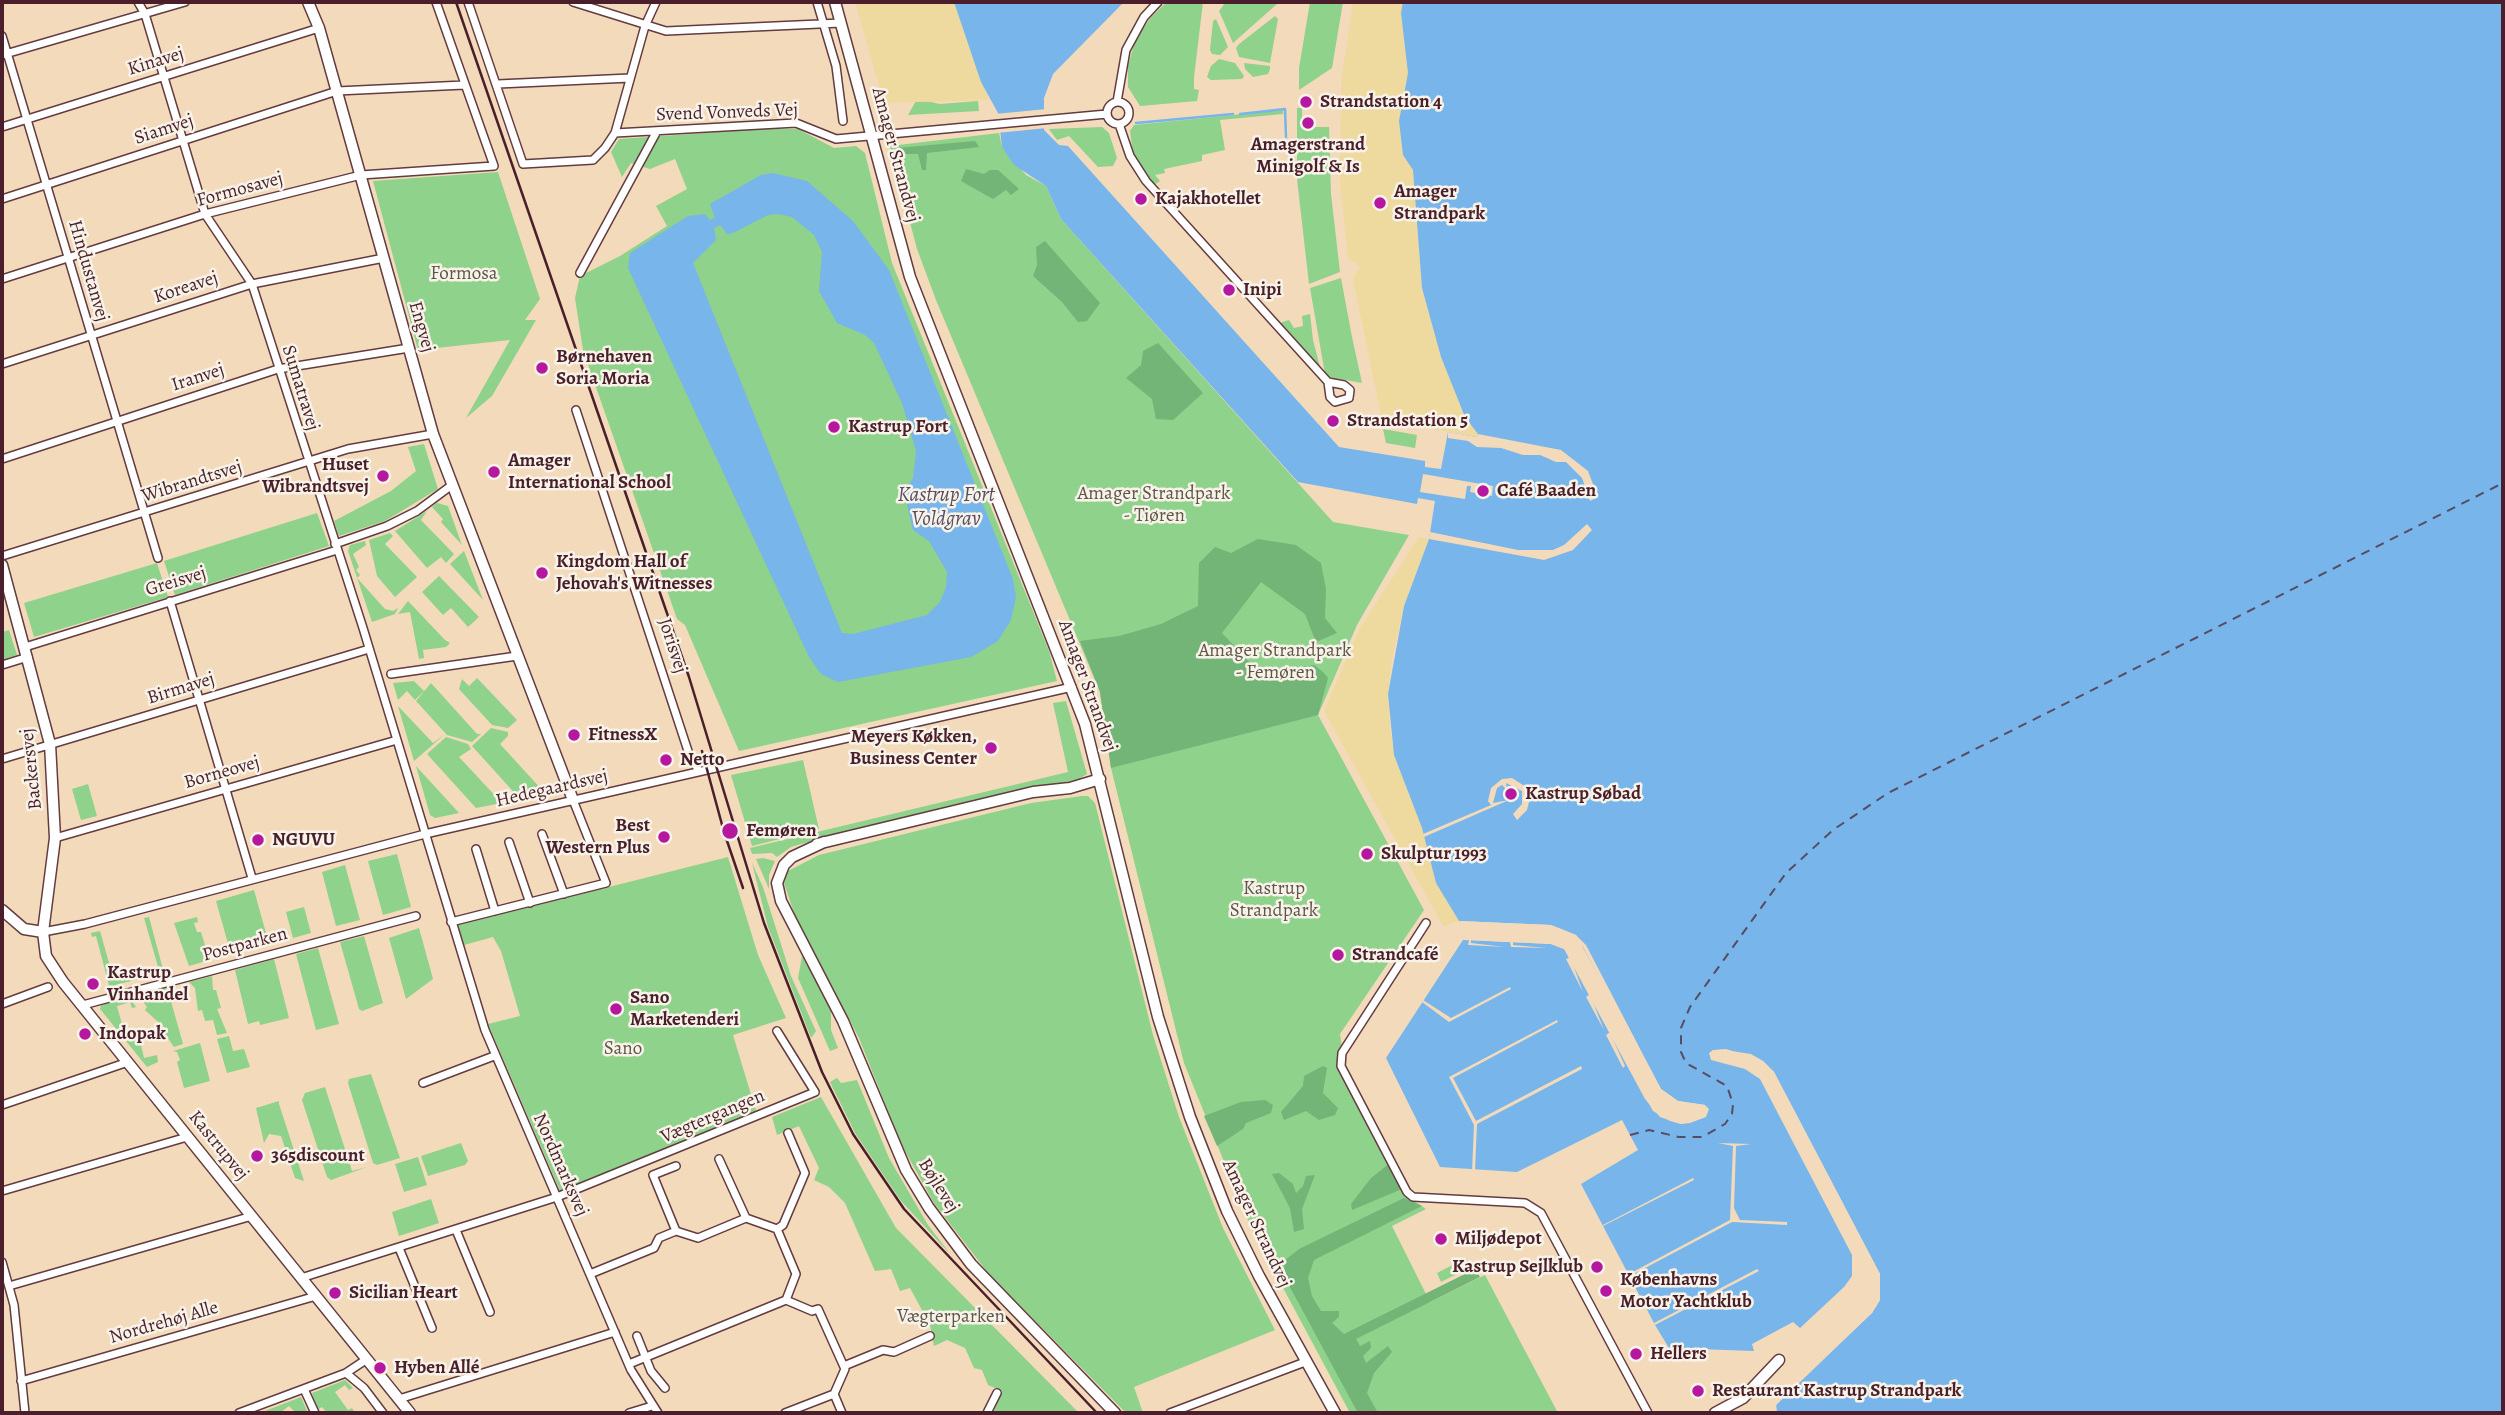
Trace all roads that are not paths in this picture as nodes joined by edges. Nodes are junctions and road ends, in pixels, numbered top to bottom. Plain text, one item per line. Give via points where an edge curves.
1 (138, 2) edge
2 (185, 2) edge
3 (309, 2) edge
4 (436, 2) edge
5 (468, 2) edge
6 (573, 2) edge
7 (656, 2) edge
8 (817, 2) edge
9 (835, 2) edge
10 (1158, 2) edge
11 (145, 14) junction
12 (841, 23) junction
13 (645, 26) junction
14 (824, 26) junction
15 (318, 28) junction
16 (2, 36) edge
17 (4, 55) edge
18 (164, 76) junction
19 (630, 78) junction
20 (498, 84) junction
21 (464, 85) junction
22 (337, 91) junction
23 (1117, 102) junction
24 (1107, 114) junction
25 (26, 120) junction
26 (843, 121) dead end
27 (1119, 124) junction
28 (2, 127) edge
29 (657, 131) junction
30 (615, 132) junction
31 (872, 136) junction
32 (183, 141) junction
33 (361, 175) junction
34 (46, 185) junction
35 (2, 199) edge
36 (205, 214) junction
37 (69, 258) junction
38 (384, 258) junction
39 (580, 273) dead end
40 (2, 279) edge
41 (252, 284) junction
42 (91, 335) junction
43 (409, 348) junction
44 (2, 365) edge
45 (278, 369) junction
46 (1328, 382) dead end
47 (576, 410) dead end
48 (116, 421) junction
49 (433, 434) junction
50 (2, 459) edge
51 (307, 462) junction
52 (452, 485) junction
53 (144, 514) junction
54 (336, 547) junction
55 (2, 556) edge
56 (158, 558) dead end
57 (2, 565) edge
58 (170, 601) junction
59 (369, 649) junction
60 (27, 652) junction
61 (517, 656) junction
62 (2, 665) edge
63 (391, 674) dead end
64 (1072, 687) junction
65 (198, 700) junction
66 (397, 740) junction
67 (50, 744) junction
68 (2, 759) edge
69 (699, 771) junction
70 (1100, 779) junction
71 (226, 788) junction
72 (573, 800) junction
73 (425, 834) junction
74 (542, 834) dead end
75 (55, 838) junction
76 (509, 842) dead end
77 (476, 849) dead end
78 (252, 878) junction
79 (564, 894) junction
80 (530, 903) junction
81 (2, 910) edge
82 (495, 911) junction
83 (416, 916) dead end
84 (451, 922) junction
85 (1426, 923) dead end
86 (43, 932) junction
87 (48, 987) dead end
88 (2, 1004) edge
89 (83, 1005) junction
90 (778, 1031) dead end
91 (494, 1055) junction
92 (128, 1062) junction
93 (423, 1083) dead end
94 (2, 1105) edge
95 (789, 1133) dead end
96 (187, 1137) junction
97 (719, 1159) dead end
98 (676, 1166) dead end
99 (2, 1191) edge
100 (557, 1197) junction
101 (252, 1216) junction
102 (746, 1218) junction
103 (777, 1229) junction
104 (456, 1230) junction
105 (676, 1231) junction
106 (399, 1248) junction
107 (2, 1262) edge
108 (590, 1274) junction
109 (302, 1278) junction
110 (9, 1286) junction
111 (316, 1296) junction
112 (786, 1300) junction
113 (490, 1312) dead end
114 (432, 1328) dead end
115 (615, 1332) junction
116 (637, 1336) dead end
117 (930, 1336) dead end
118 (646, 1358) junction
119 (367, 1359) junction
120 (1779, 1360) dead end
121 (1305, 1362) junction
122 (629, 1364) junction
123 (844, 1366) junction
124 (346, 1373) junction
125 (21, 1381) junction
126 (664, 1388) dead end
127 (304, 1389) junction
128 (997, 1393) dead end
129 (834, 1394) junction
130 (399, 1399) junction
131 (652, 1406) junction
132 (253, 1411) edge
133 (24, 1413) edge
134 (239, 1413) edge
135 (315, 1413) edge
136 (383, 1413) edge
137 (410, 1413) edge
138 (629, 1413) edge
139 (657, 1413) edge
140 (785, 1413) edge
141 (842, 1413) edge
142 (987, 1413) edge
143 (1115, 1413) edge
144 (1170, 1413) edge
145 (1335, 1413) edge
146 (1648, 1413) edge
147 (1715, 1413) edge

1 - 11 street, Sumatravej
2 - 11 street
3 - 15 street, Engvej
4 - 21 street
5 - 20 street
6 - 13 street
7 - 13 street
8 - 14 street, Amager Strandvej
9 - 12 street, Amager Strandvej
10 - 23 street via 1126,50
11 - 17 street
11 - 18 street, Sumatravej
12 - 14 street
12 - 31 street, Amager Strandvej
13 - 14 street via 666,31
13 - 19 street
14 - 26 street, Amager Strandvej via 836,66
15 - 18 street, Kinavej
15 - 22 street, Engvej
16 - 17 street, Hindustanvej
17 - 25 street, Hindustanvej
18 - 25 street, Kinavej
18 - 32 street, Sumatravej
19 - 20 street
19 - 30 street
20 - 30 street via 523,164 593,160
21 - 22 street, Siamvej
21 - 33 street, Formosavej via 494,166
22 - 32 street, Siamvej
22 - 33 street, Engvej
23 - 24 street
23 - 27 street via 1126,106 1128,113
24 - 27 street
24 - 31 street, Svend Vonveds Vej
25 - 28 street, Kinavej
25 - 34 street, Hindustanvej
27 - 46 street via 1130,156 1146,181
29 - 30 street, Svend Vonveds Vej
29 - 31 street, Svend Vonveds Vej via 796,123 836,139
29 - 39 street
31 - 64 street, Amager Strandvej via 910,277
32 - 34 street, Siamvej
32 - 36 street, Sumatravej
33 - 36 street, Formosavej
33 - 38 street, Engvej
34 - 35 street, Siamvej
34 - 37 street, Hindustanvej
36 - 37 street, Formosavej
36 - 41 street, Sumatravej
37 - 40 street, Formosavej
37 - 42 street, Hindustanvej
38 - 41 street, Koreavej
38 - 43 street, Engvej
41 - 42 street, Koreavej
41 - 45 street, Sumatravej
42 - 44 street, Koreavej
42 - 48 street, Hindustanvej
43 - 45 street, Iranvej
43 - 49 street, Engvej
45 - 48 street, Iranvej
45 - 51 street, Sumatravej
47 - 69 street, Jorisvej via 689,754
48 - 50 street, Iranvej
48 - 53 street, Hindustanvej
49 - 51 street, Wibrandtsvej via 348,449
49 - 52 street, Engvej
51 - 53 street, Wibrandtsvej
51 - 54 street, Sumatravej
52 - 54 street, Greisvej via 408,516
52 - 61 street, Engvej
53 - 55 street, Wibrandtsvej
53 - 56 street, Hindustanvej
54 - 58 street, Greisvej
54 - 59 street, Sumatravej
57 - 60 street, Backersvej
58 - 60 street, Greisvej
58 - 65 street
59 - 65 street, Birmavej
59 - 66 street, Sumatravej
60 - 62 street, Greisvej
60 - 67 street, Backersvej
61 - 63 street
61 - 72 street, Engvej
64 - 69 street, Hedegaardsvej
64 - 70 street, Amager Strandvej
65 - 67 street, Birmavej
65 - 71 street
66 - 71 street, Borneovej
66 - 73 street, Sumatravej
67 - 68 street, Birmavej
67 - 75 street, Backersvej
69 - 72 street, Hedegaardsvej
70 - 121 street, Amager Strandvej via 1158,1017 1190,1117 1227,1211
70 - 143 street, Bøjlevej via 787,853 773,871 772,890 783,923 796,934 843,1021 891,1137 929,1208 971,1264
71 - 75 street, Borneovej
71 - 78 street
72 - 73 street, Hedegaardsvej
72 - 79 street, Engvej via 606,883
73 - 78 street, Hedegaardsvej
73 - 84 street, Nordmarksvej
74 - 79 street
75 - 86 street, Backersvej
76 - 80 street
77 - 82 street
78 - 86 street, Hedegaardsvej
79 - 80 street
80 - 82 street
81 - 86 street via 24,929
82 - 84 street
83 - 89 street, Postparken
84 - 91 street, Nordmarksvej
85 - 146 street via 1342,1053 1341,1066 1407,1192 1422,1198 1531,1204 1541,1213
86 - 89 street, Kastrupvej via 50,964
87 - 88 street
89 - 92 street, Kastrupvej
90 - 100 street, Vægtergangen via 815,1092
91 - 93 street
91 - 100 street, Nordmarksvej
92 - 94 street
92 - 96 street, Kastrupvej
95 - 103 street via 805,1173 783,1225
96 - 99 street
96 - 101 street, Kastrupvej
97 - 102 street
98 - 105 street via 653,1175
100 - 104 street
100 - 108 street, Nordmarksvej
101 - 109 street, Kastrupvej
101 - 110 street
102 - 103 street
102 - 105 street via 698,1238
103 - 112 street via 796,1274
104 - 106 street
104 - 113 street
105 - 108 street via 659,1238 653,1248
106 - 109 street
106 - 114 street
107 - 110 street
108 - 115 street, Nordmarksvej
109 - 111 street, Kastrupvej
110 - 125 street
111 - 119 street, Kastrupvej
111 - 125 street, Nordrehøj Alle
112 - 118 street
112 - 123 street via 812,1311 818,1309
115 - 122 street, Nordmarksvej
115 - 130 street
116 - 118 street
117 - 123 street
118 - 122 street
118 - 126 street
119 - 124 street
119 - 130 street, Kastrupvej
120 - 147 street via 1743,1398
121 - 144 street
121 - 145 street, Amager Strandvej
122 - 131 street, Nordmarksvej
123 - 129 street
124 - 127 street
124 - 136 street
125 - 133 street
127 - 132 street
127 - 135 street
128 - 142 street
129 - 140 street
129 - 141 street
130 - 137 street, Kastrupvej
131 - 138 street
131 - 139 street, Nordmarksvej
132 - 134 street

